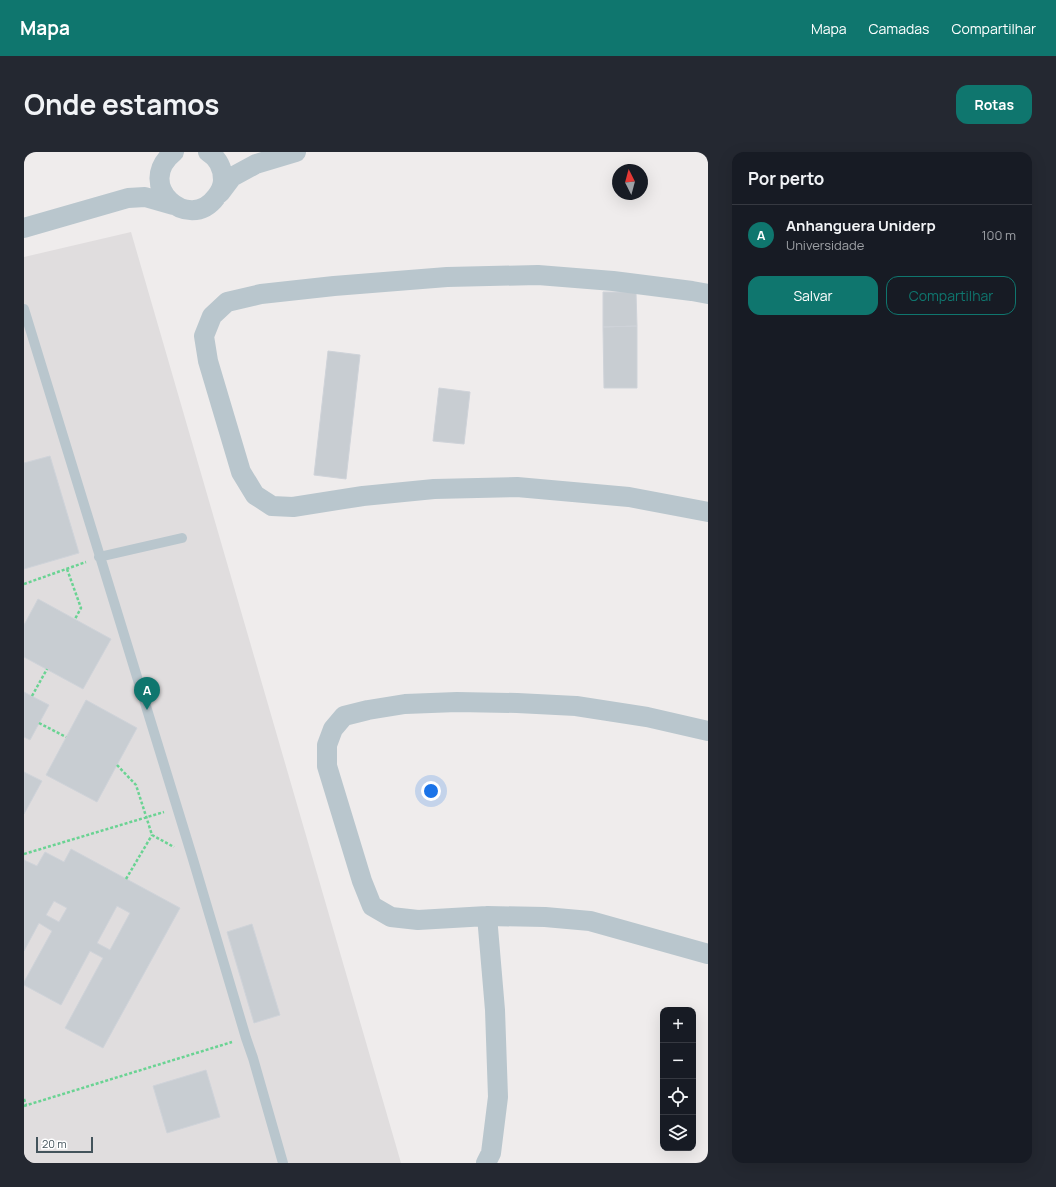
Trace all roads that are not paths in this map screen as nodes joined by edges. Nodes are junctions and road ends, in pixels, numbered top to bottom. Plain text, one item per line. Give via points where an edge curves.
1 (174, 152) edge
2 (296, 152) edge
3 (210, 153) edge
4 (256, 164) junction
5 (161, 168) junction
6 (220, 193) junction
7 (128, 198) junction
8 (173, 205) junction
9 (24, 228) edge
10 (708, 294) edge
11 (24, 309) edge
12 (708, 512) edge
13 (182, 538) dead end
14 (99, 557) junction
15 (708, 731) edge
16 (487, 916) junction
17 (708, 954) edge
18 (283, 1163) edge
19 (486, 1163) edge

1 - 5 street
2 - 4 street
3 - 4 street
3 - 6 street via 222,172
4 - 6 street via 232,177
5 - 7 street via 145,186
5 - 8 street via 161,188
6 - 8 street via 204,208 183,209
7 - 8 street via 145,197
7 - 9 street
10 - 12 street via 613,281 538,275 447,277 349,285 261,294 227,302 212,316 204,336 208,361 241,472 255,495 272,506 293,507 363,496 434,489 517,488 629,498
11 - 14 lane
13 - 14 lane
14 - 18 lane via 192,856
15 - 16 street via 647,717 576,706 516,703 405,704 344,716 333,729 327,745 327,766 372,906 391,917 418,920
16 - 17 street via 545,917 590,922
16 - 19 street via 495,1010 498,1097 491,1152

